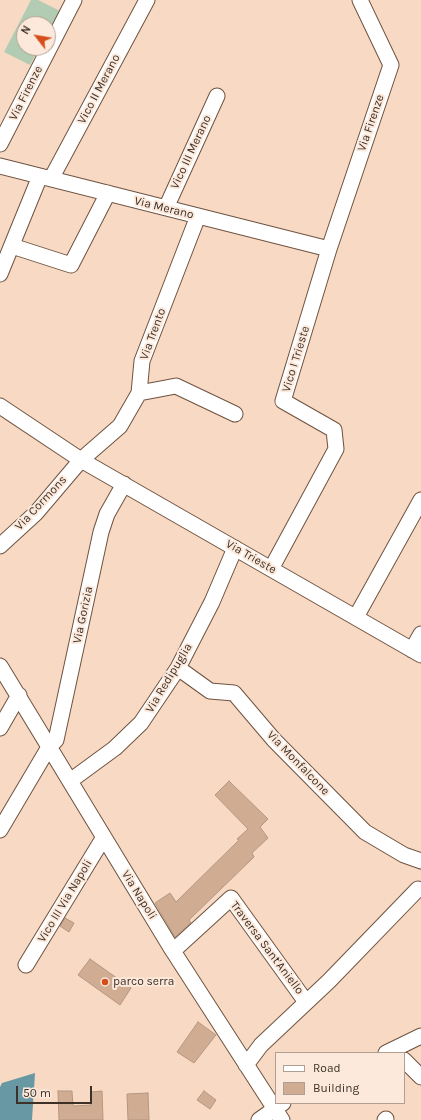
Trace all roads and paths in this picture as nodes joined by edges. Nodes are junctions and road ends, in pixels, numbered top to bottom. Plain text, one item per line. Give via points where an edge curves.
1 (74, 0) edge
2 (147, 0) edge
3 (360, 0) edge
4 (217, 96) dead end
5 (0, 144) edge
6 (0, 166) edge
7 (46, 178) junction
8 (108, 193) junction
9 (166, 208) junction
10 (198, 216) junction
11 (12, 246) junction
12 (329, 249) junction
13 (0, 274) edge
14 (139, 393) junction
15 (0, 406) edge
16 (235, 414) dead end
17 (81, 460) junction
18 (124, 484) junction
19 (421, 500) edge
20 (0, 546) edge
21 (235, 548) junction
22 (271, 569) junction
23 (356, 617) junction
24 (421, 634) edge
25 (416, 652) edge
26 (0, 666) edge
27 (178, 668) junction
28 (19, 696) junction
29 (0, 728) edge
30 (49, 747) junction
31 (70, 781) junction
32 (0, 830) edge
33 (104, 837) junction
34 (421, 861) edge
35 (418, 890) dead end
36 (173, 951) junction
37 (26, 965) dead end
38 (306, 1002) junction
39 (421, 1036) edge
40 (398, 1052) edge
41 (405, 1062) edge
42 (246, 1065) junction
43 (421, 1076) edge
44 (275, 1103) edge
45 (280, 1110) edge
46 (259, 1120) edge

1 - 5 street, Via Firenze
2 - 7 street, Vico II Merano
3 - 12 street, Via Firenze via 391,65
4 - 9 street, Vico III Merano
6 - 7 street, Via Merano
7 - 8 street, Via Merano
7 - 11 street, Vico II Merano
8 - 9 street, Via Merano
8 - 11 street via 71,265
9 - 10 street, Via Merano
10 - 12 street, Via Merano
10 - 14 street, Via Trento via 142,361
11 - 13 street, Vico II Merano
12 - 22 street, Vico I Trieste via 283,401 334,430 336,449
14 - 16 street via 176,386
14 - 17 street, Via Trento via 120,426
15 - 17 street, Via Trieste
17 - 18 street, Via Trieste
17 - 20 street, Via Cormons via 36,513
18 - 21 street, Via Trieste
18 - 30 street, Via Gorizia via 107,514 101,532 56,740
19 - 23 street
21 - 22 street, Via Trieste
21 - 27 street, Via Redipuglia via 212,602
22 - 23 street, Via Trieste
23 - 25 street, Via Trieste
24 - 25 street
26 - 28 street, Via Napoli
27 - 31 street, Via Redipuglia via 141,723 115,748
27 - 34 street, Via Monfalcone via 210,691 234,693 274,740 365,832 404,855
28 - 29 street
28 - 30 street, Via Napoli
30 - 31 street, Via Napoli
30 - 32 street, Via Gorizia
31 - 33 street, Via Napoli
33 - 36 street, Via Napoli
33 - 37 street, Vico III Via Napoli
35 - 38 street
36 - 38 street, Traversa Sant'Aniello via 231,898
36 - 42 street, Via Napoli
38 - 42 street via 262,1045
39 - 40 street
41 - 43 street
42 - 44 street, Via Napoli
45 - 46 street

